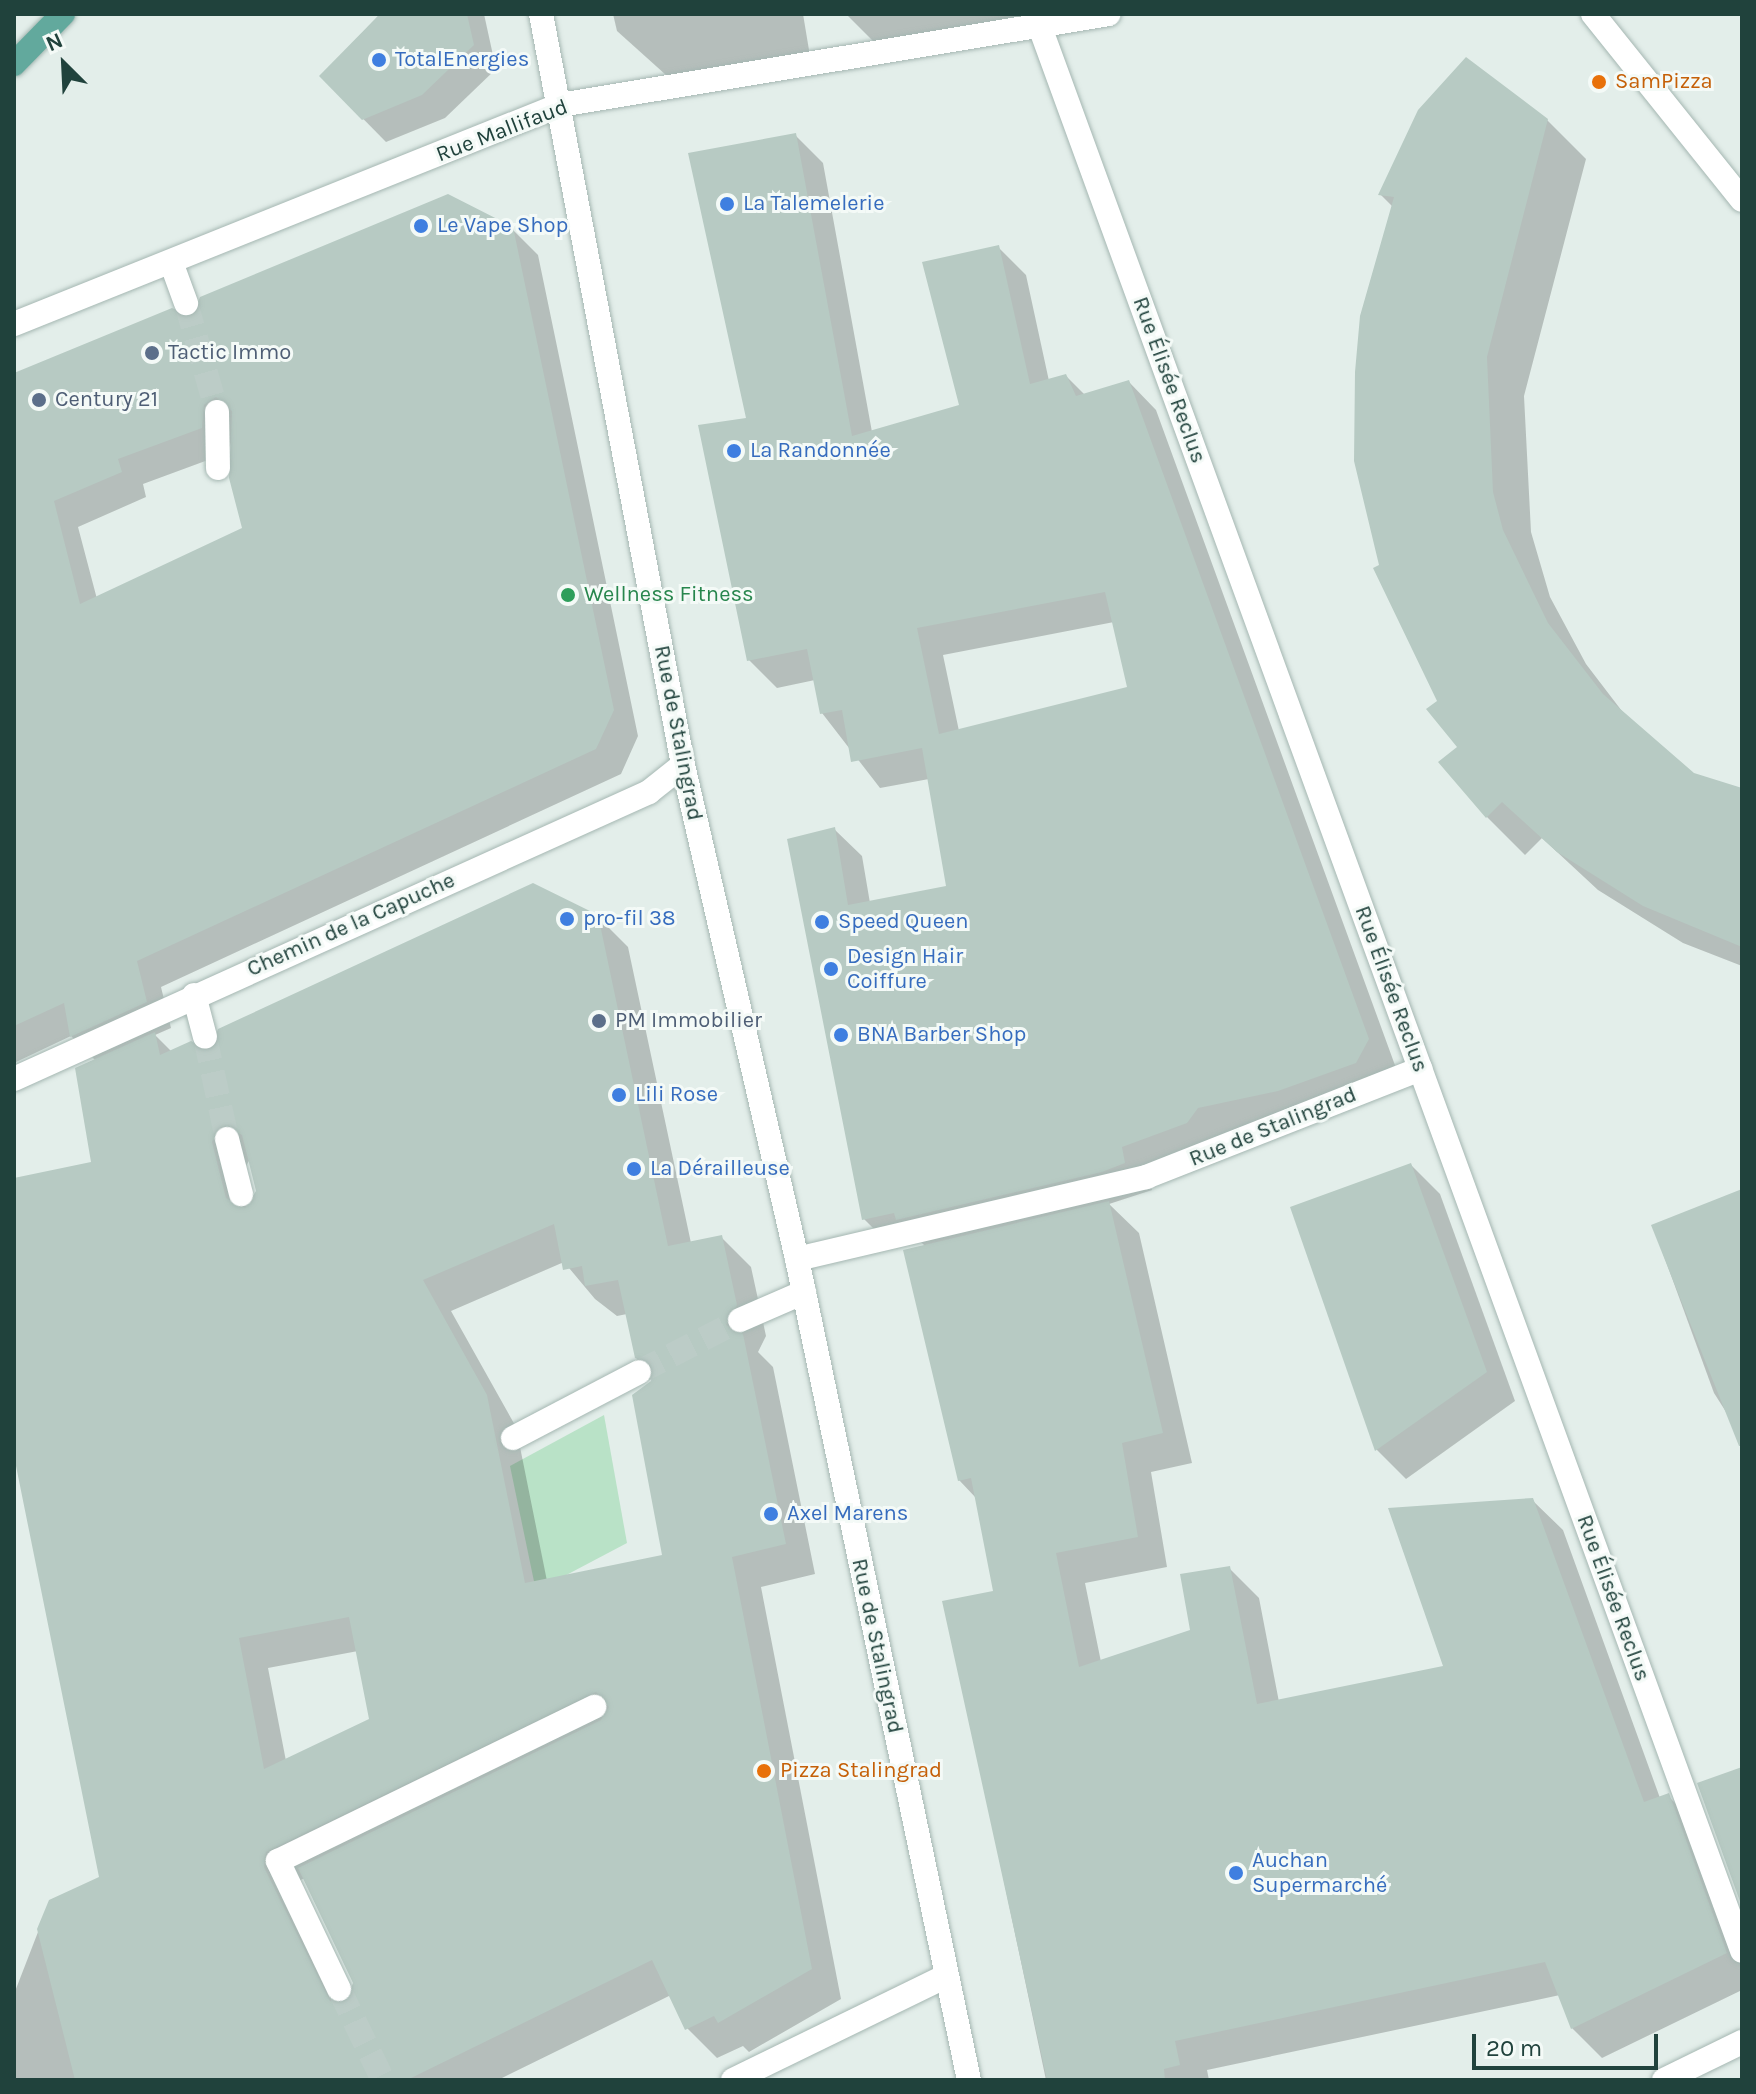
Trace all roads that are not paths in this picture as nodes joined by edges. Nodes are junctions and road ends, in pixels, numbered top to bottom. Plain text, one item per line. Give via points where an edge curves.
1 (63, 14) edge
2 (541, 14) edge
3 (1109, 14) edge
4 (1593, 14) edge
5 (1040, 27) junction
6 (14, 64) edge
7 (560, 105) junction
8 (1742, 200) edge
9 (171, 262) junction
10 (186, 303) tunnel mouth
11 (14, 324) edge
12 (217, 412) tunnel mouth
13 (218, 468) dead end
14 (683, 765) junction
15 (194, 995) junction
16 (205, 1037) tunnel mouth
17 (1420, 1069) junction
18 (14, 1079) edge
19 (227, 1139) tunnel mouth
20 (241, 1194) dead end
21 (797, 1259) junction
22 (804, 1292) junction
23 (740, 1320) tunnel mouth
24 (639, 1372) tunnel mouth
25 (513, 1438) dead end
26 (594, 1707) dead end
27 (1742, 1951) edge
28 (946, 1976) junction
29 (339, 1989) tunnel mouth
30 (1742, 2042) edge
31 (733, 2080) edge
32 (969, 2080) edge
33 (1664, 2080) edge

1 - 6 main road
2 - 7 street, Rue de Stalingrad
3 - 5 street, Rue Mallifaud
4 - 8 street
5 - 7 street, Rue Mallifaud
5 - 17 street, Rue Élisée Reclus
7 - 9 street, Rue Mallifaud
7 - 14 street, Rue de Stalingrad
9 - 10 street
9 - 11 street, Rue Mallifaud
12 - 13 street
14 - 15 street, Chemin de la Capuche via 649,792
14 - 21 street, Rue de Stalingrad
15 - 16 street
15 - 18 street, Chemin de la Capuche
17 - 21 street, Rue de Stalingrad via 1146,1177
17 - 27 street, Rue Élisée Reclus
19 - 20 street
21 - 22 street, Rue de Stalingrad
22 - 23 street
22 - 28 street, Rue de Stalingrad
24 - 25 street
26 - 29 street via 278,1861
28 - 31 street
28 - 32 street, Rue de Stalingrad
30 - 33 street

